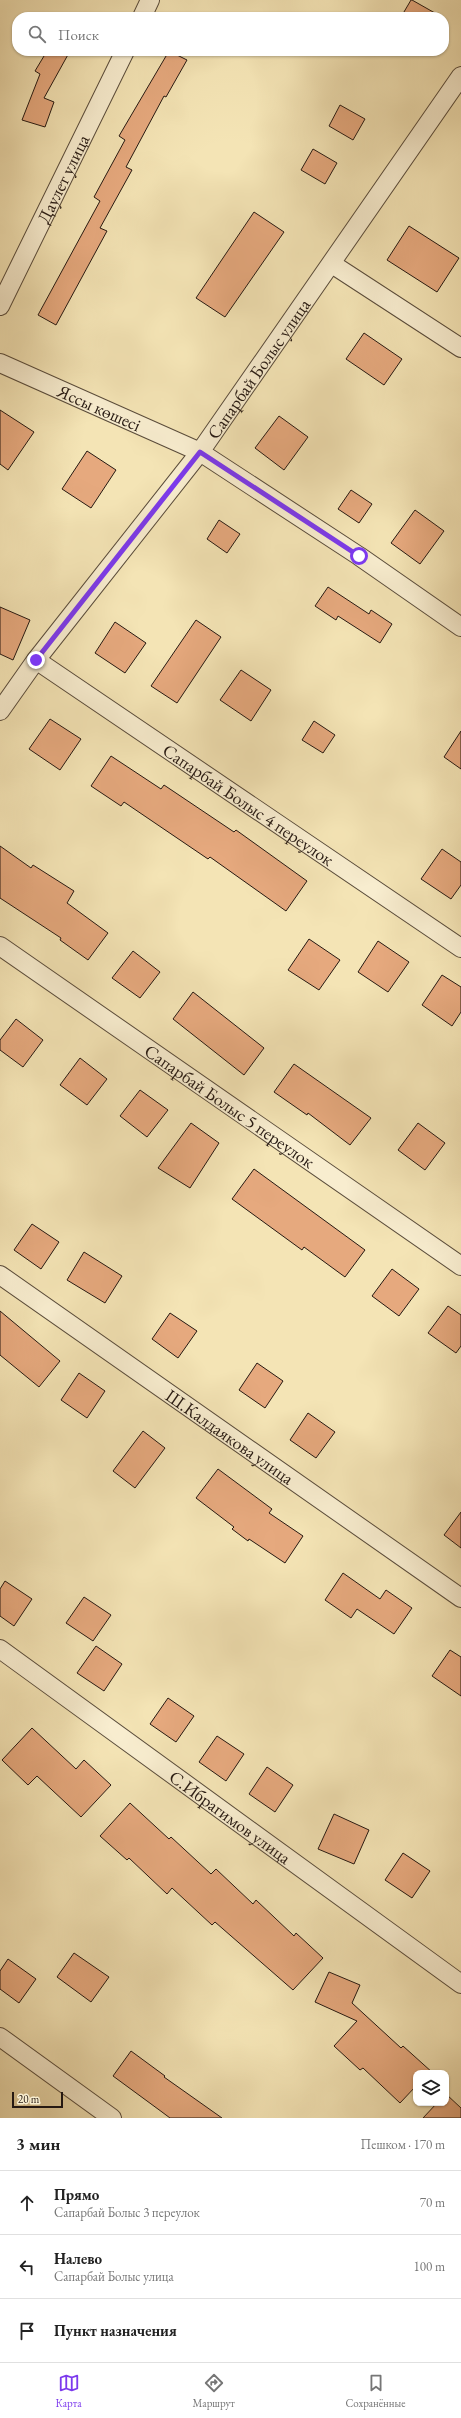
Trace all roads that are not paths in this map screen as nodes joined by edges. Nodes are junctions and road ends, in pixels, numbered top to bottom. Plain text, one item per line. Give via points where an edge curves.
1 (150, 0) edge
2 (144, 12) edge
3 (123, 56) edge
4 (461, 76) edge
5 (332, 264) junction
6 (0, 306) edge
7 (461, 348) edge
8 (0, 363) edge
9 (200, 452) junction
10 (461, 628) edge
11 (36, 660) junction
12 (0, 711) edge
13 (0, 946) edge
14 (461, 948) edge
15 (461, 1266) edge
16 (0, 1275) edge
17 (461, 1598) edge
18 (0, 1649) edge
19 (461, 1984) edge
20 (0, 2037) edge
21 (112, 2118) edge

1 - 2 street
3 - 6 street, Даулет улица
4 - 5 street, Сапарбай Болыс улица
5 - 7 street
5 - 9 street, Сапарбай Болыс улица
8 - 9 street, Яссы көшесі
9 - 10 street, Яссы көшесі via 359,556
9 - 11 street, Сапарбай Болыс улица
11 - 12 street, Сапарбай Болыс улица
11 - 14 street, Сапарбай Болыс 4 переулок
13 - 15 street, Сапарбай Болыс 5 переулок
16 - 17 street, Ш.Калдаякова улица
18 - 19 street, С.Ибрагимов улица
20 - 21 street

